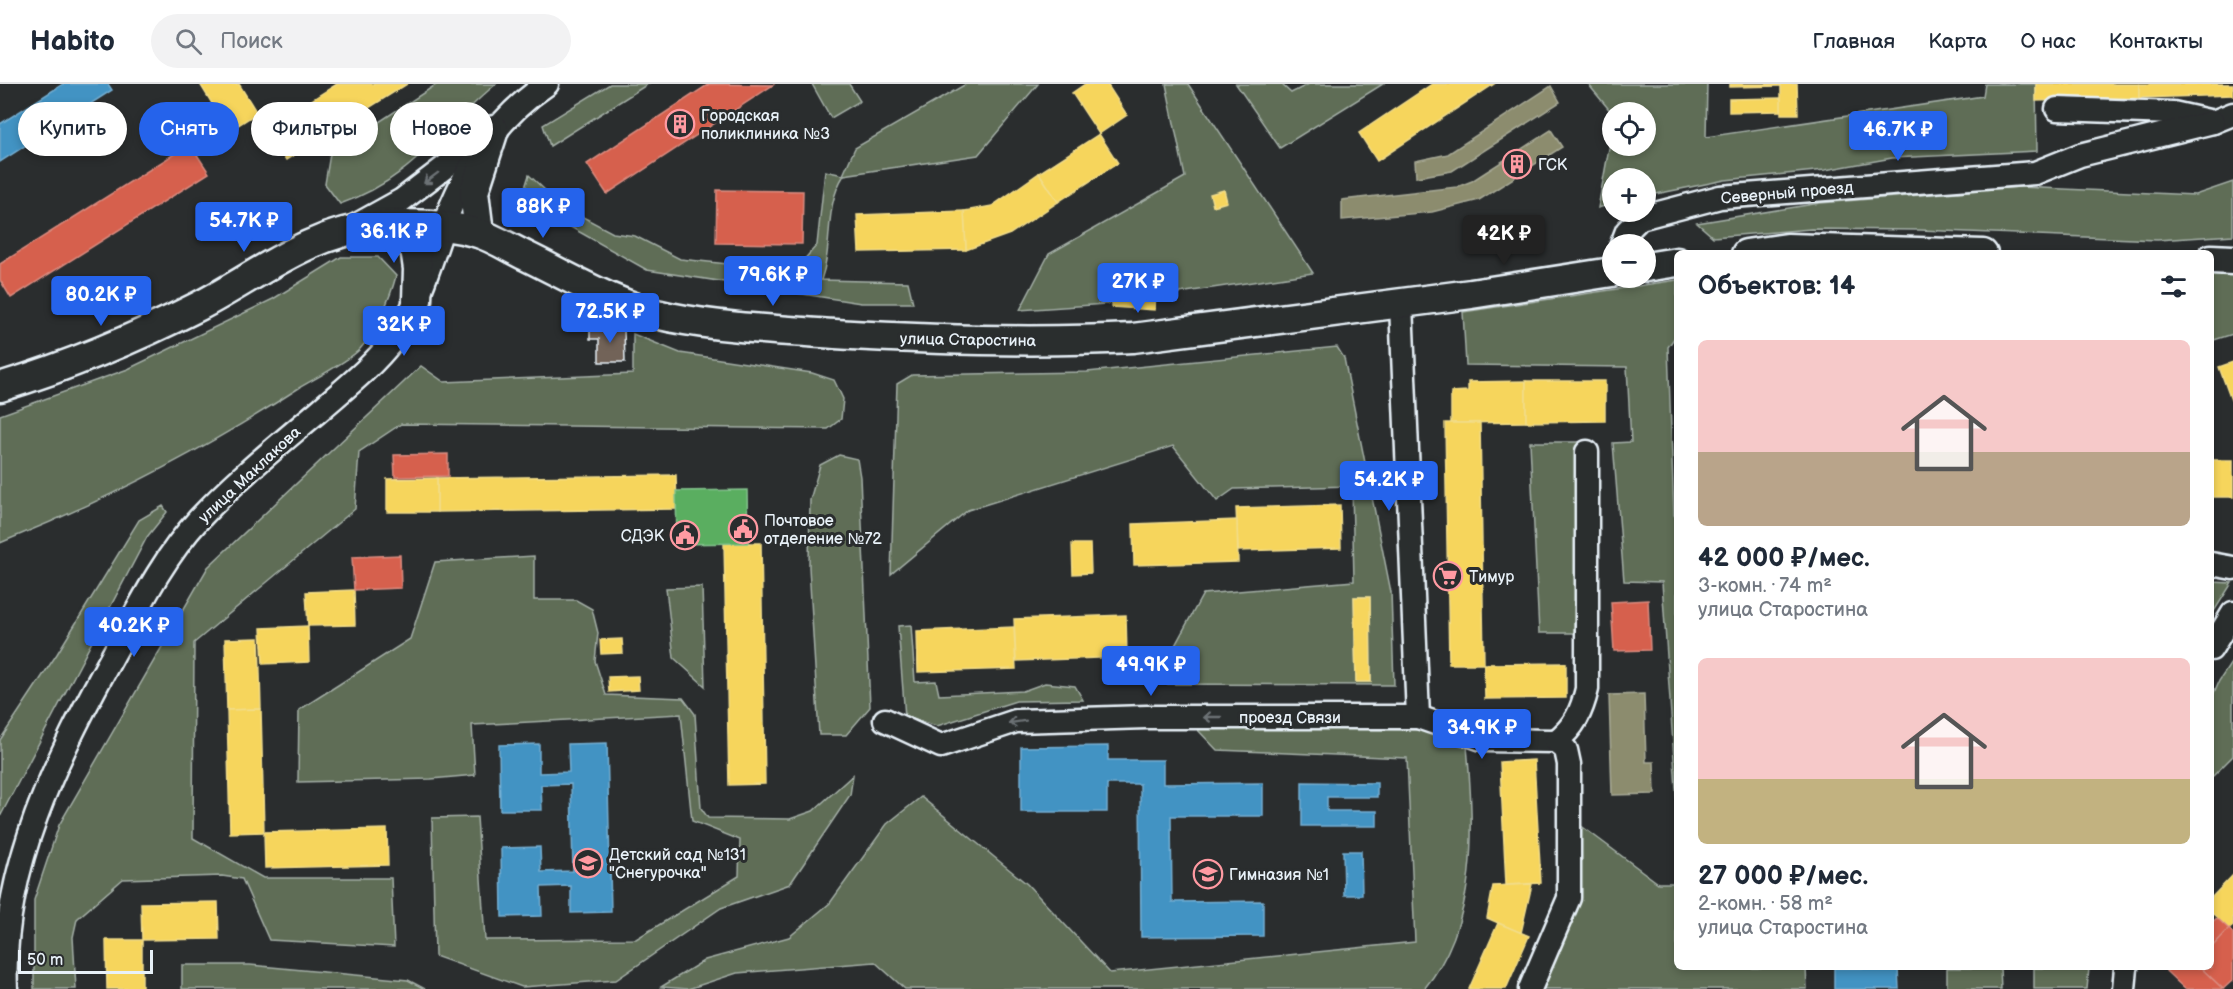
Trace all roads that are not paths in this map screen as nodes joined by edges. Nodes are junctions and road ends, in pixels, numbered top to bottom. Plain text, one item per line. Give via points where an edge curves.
1 (547, 84) edge
2 (2057, 109) dead end
3 (2223, 118) edge
4 (494, 130) junction
5 (372, 226) junction
6 (444, 226) junction
7 (479, 233) junction
8 (339, 234) junction
9 (1627, 234) edge
10 (1773, 250) edge
11 (1852, 250) edge
12 (2214, 260) edge
13 (2233, 260) edge
14 (1674, 262) edge
15 (1656, 265) edge
16 (1602, 274) edge
17 (421, 291) junction
18 (1401, 304) junction
19 (0, 387) edge
20 (1587, 452) dead end
21 (2214, 565) edge
22 (2233, 568) edge
23 (2233, 614) edge
24 (2214, 644) edge
25 (1418, 717) junction
26 (885, 720) dead end
27 (1556, 741) junction
28 (2126, 970) edge
29 (6, 989) edge
30 (1530, 989) edge
31 (2124, 989) edge

1 - 4 street
2 - 3 street, Северный проезд
3 - 9 street, Северный проезд via 2080,155 2035,173 1720,197 1640,218
4 - 6 street, улица Маклакова via 462,180
4 - 7 main road via 474,192
4 -> 8 street via 402,200
5 - 6 main road, улица Старостина
5 - 8 main road, улица Старостина
5 - 17 main road via 401,237 415,248
6 - 7 main road, улица Старостина
6 - 17 street, улица Маклакова
7 - 18 main road, улица Старостина via 639,308 667,317 755,329 920,340 1085,340 1183,332
8 - 19 main road, улица Старостина via 296,250 138,338
10 - 11 main road
12 - 13 main road
14 - 15 main road
16 - 18 main road, улица Старостина
17 - 29 street, улица Маклакова via 392,340 364,371 226,491 198,520 150,587 88,699 33,812 10,883 3,949
18 - 25 street
20 - 27 street via 1587,689 1575,721
21 - 22 street
23 - 24 street
25 -> 26 street, проезд Связи via 1016,721 941,747
25 - 27 street, проезд Связи via 1485,740
27 - 30 street via 1566,750 1569,764 1569,898
28 - 31 street

